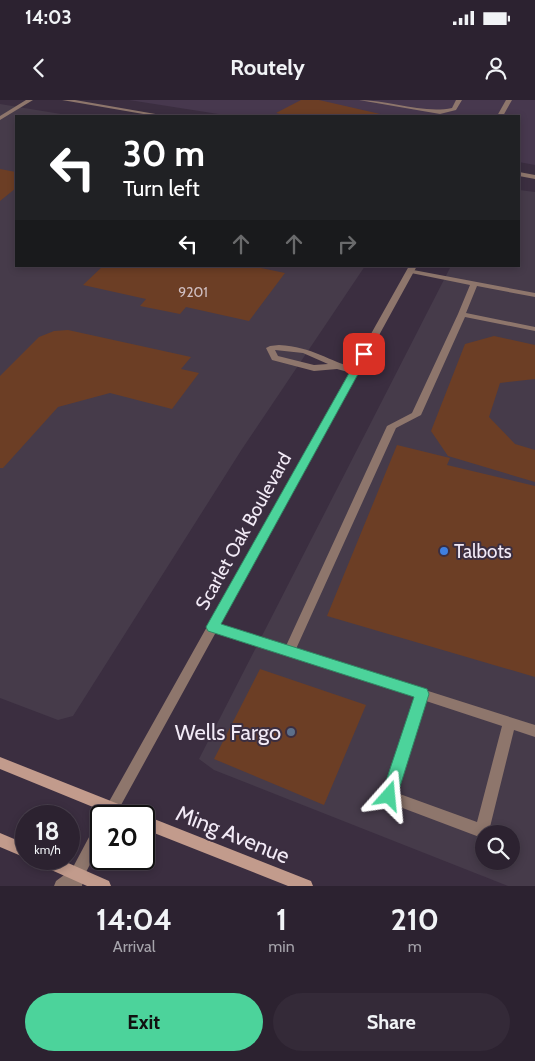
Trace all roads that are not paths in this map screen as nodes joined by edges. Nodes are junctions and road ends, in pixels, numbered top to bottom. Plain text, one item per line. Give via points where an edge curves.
1 (30, 100) edge
2 (65, 100) edge
3 (362, 100) edge
4 (460, 100) edge
5 (509, 100) edge
6 (158, 115) edge
7 (501, 115) edge
8 (0, 118) edge
9 (520, 174) edge
10 (535, 177) edge
11 (412, 269) edge
12 (474, 283) junction
13 (535, 295) edge
14 (462, 314) junction
15 (535, 329) edge
16 (337, 366) junction
17 (355, 370) junction
18 (213, 627) junction
19 (289, 651) junction
20 (422, 694) junction
21 (509, 722) junction
22 (535, 731) edge
23 (0, 763) edge
24 (92, 805) edge
25 (114, 805) edge
26 (155, 826) edge
27 (0, 840) edge
28 (15, 846) edge
29 (90, 851) edge
30 (60, 870) edge
31 (76, 880) edge
32 (61, 886) edge
33 (104, 886) edge
34 (306, 886) edge

1 - 8 street
2 - 6 street
3 - 4 street via 440,112 454,109
5 - 7 street
9 - 10 street
11 - 12 street
11 - 17 street, Scarlet Oak Boulevard
12 - 13 street
12 - 14 street
14 - 15 street
14 - 19 street via 416,415 392,426
16 - 16 street via 322,355 286,347 267,348 275,358 290,362 314,368
16 - 17 street
17 - 18 street, Scarlet Oak Boulevard
18 - 19 street
18 - 25 street, Scarlet Oak Boulevard
19 - 20 street
20 - 21 street
20 - 21 street via 389,796 482,831
21 - 22 street
23 - 24 main road
26 - 34 main road, Ming Avenue
27 - 28 main road
29 - 31 street
30 - 31 main road
31 - 32 street
31 - 33 main road

